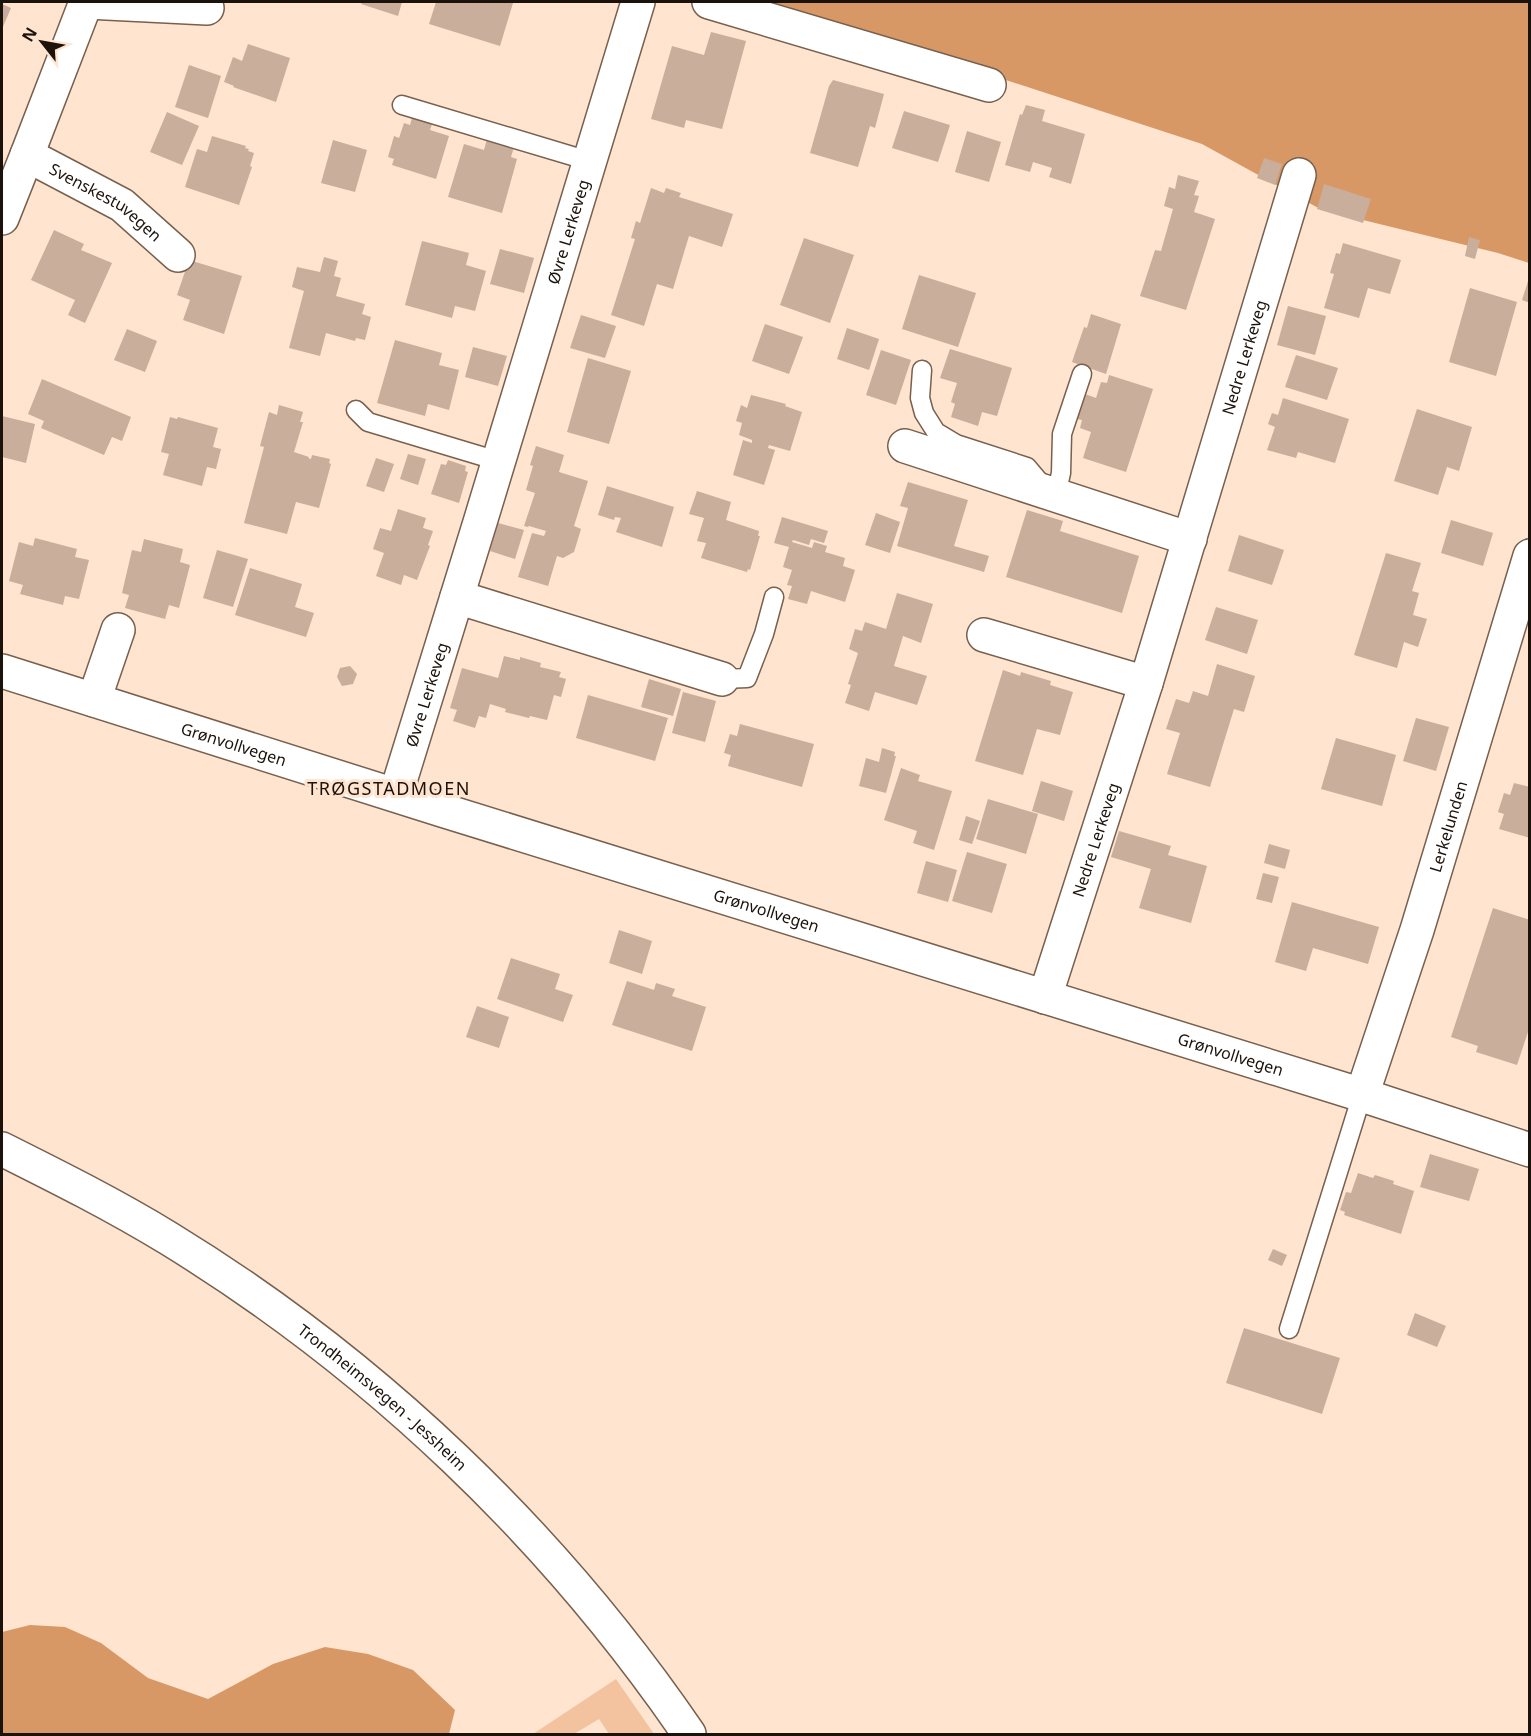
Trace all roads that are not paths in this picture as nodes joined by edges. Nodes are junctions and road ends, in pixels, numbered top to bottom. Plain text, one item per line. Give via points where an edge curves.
1 (87, 2) edge
2 (638, 2) edge
3 (709, 2) edge
4 (207, 8) dead end
5 (989, 85) dead end
6 (402, 105) dead end
7 (27, 155) junction
8 (589, 161) junction
9 (1299, 176) dead end
10 (2, 218) edge
11 (178, 255) dead end
12 (922, 370) dead end
13 (1082, 374) dead end
14 (356, 410) dead end
15 (905, 446) dead end
16 (498, 461) junction
17 (1048, 493) junction
18 (1190, 539) junction
19 (1530, 556) edge
20 (457, 597) junction
21 (774, 597) dead end
22 (118, 630) dead end
23 (984, 635) dead end
24 (2, 671) edge
25 (722, 679) joint
26 (1146, 683) junction
27 (94, 700) junction
28 (396, 794) junction
29 (1045, 997) junction
30 (1362, 1095) junction
31 (2, 1149) edge
32 (1530, 1150) edge
33 (1289, 1329) dead end
34 (689, 1734) edge

1 - 4 street, Svenskestuvegen
1 - 7 street, Svenskestuvegen
2 - 8 street, Øvre Lerkeveg
3 - 5 street
6 - 8 lane
7 - 10 street, Svenskestuvegen
7 - 11 street, Svenskestuvegen via 122,205
8 - 16 street, Øvre Lerkeveg
9 - 18 street, Nedre Lerkeveg
12 - 17 lane via 920,398 936,432 956,444 1027,467
13 - 17 lane via 1062,434 1061,473
14 - 16 lane via 368,422
15 - 17 street
16 - 20 street, Øvre Lerkeveg
17 - 18 street
18 - 26 street, Nedre Lerkeveg
19 - 30 street, Lerkelunden via 1417,930
20 - 25 street
20 - 28 street, Øvre Lerkeveg
21 - 25 lane via 747,678
22 - 27 street
23 - 26 street
24 - 27 street, Grønvollvegen
26 - 29 street, Nedre Lerkeveg
27 - 28 street, Grønvollvegen
28 - 29 street, Grønvollvegen
29 - 30 street, Grønvollvegen
30 - 32 street, Grønvollvegen
30 - 33 lane
31 - 34 street, Trondheimsvegen - Jessheim via 167,1237 282,1314 373,1385 461,1464 568,1576

